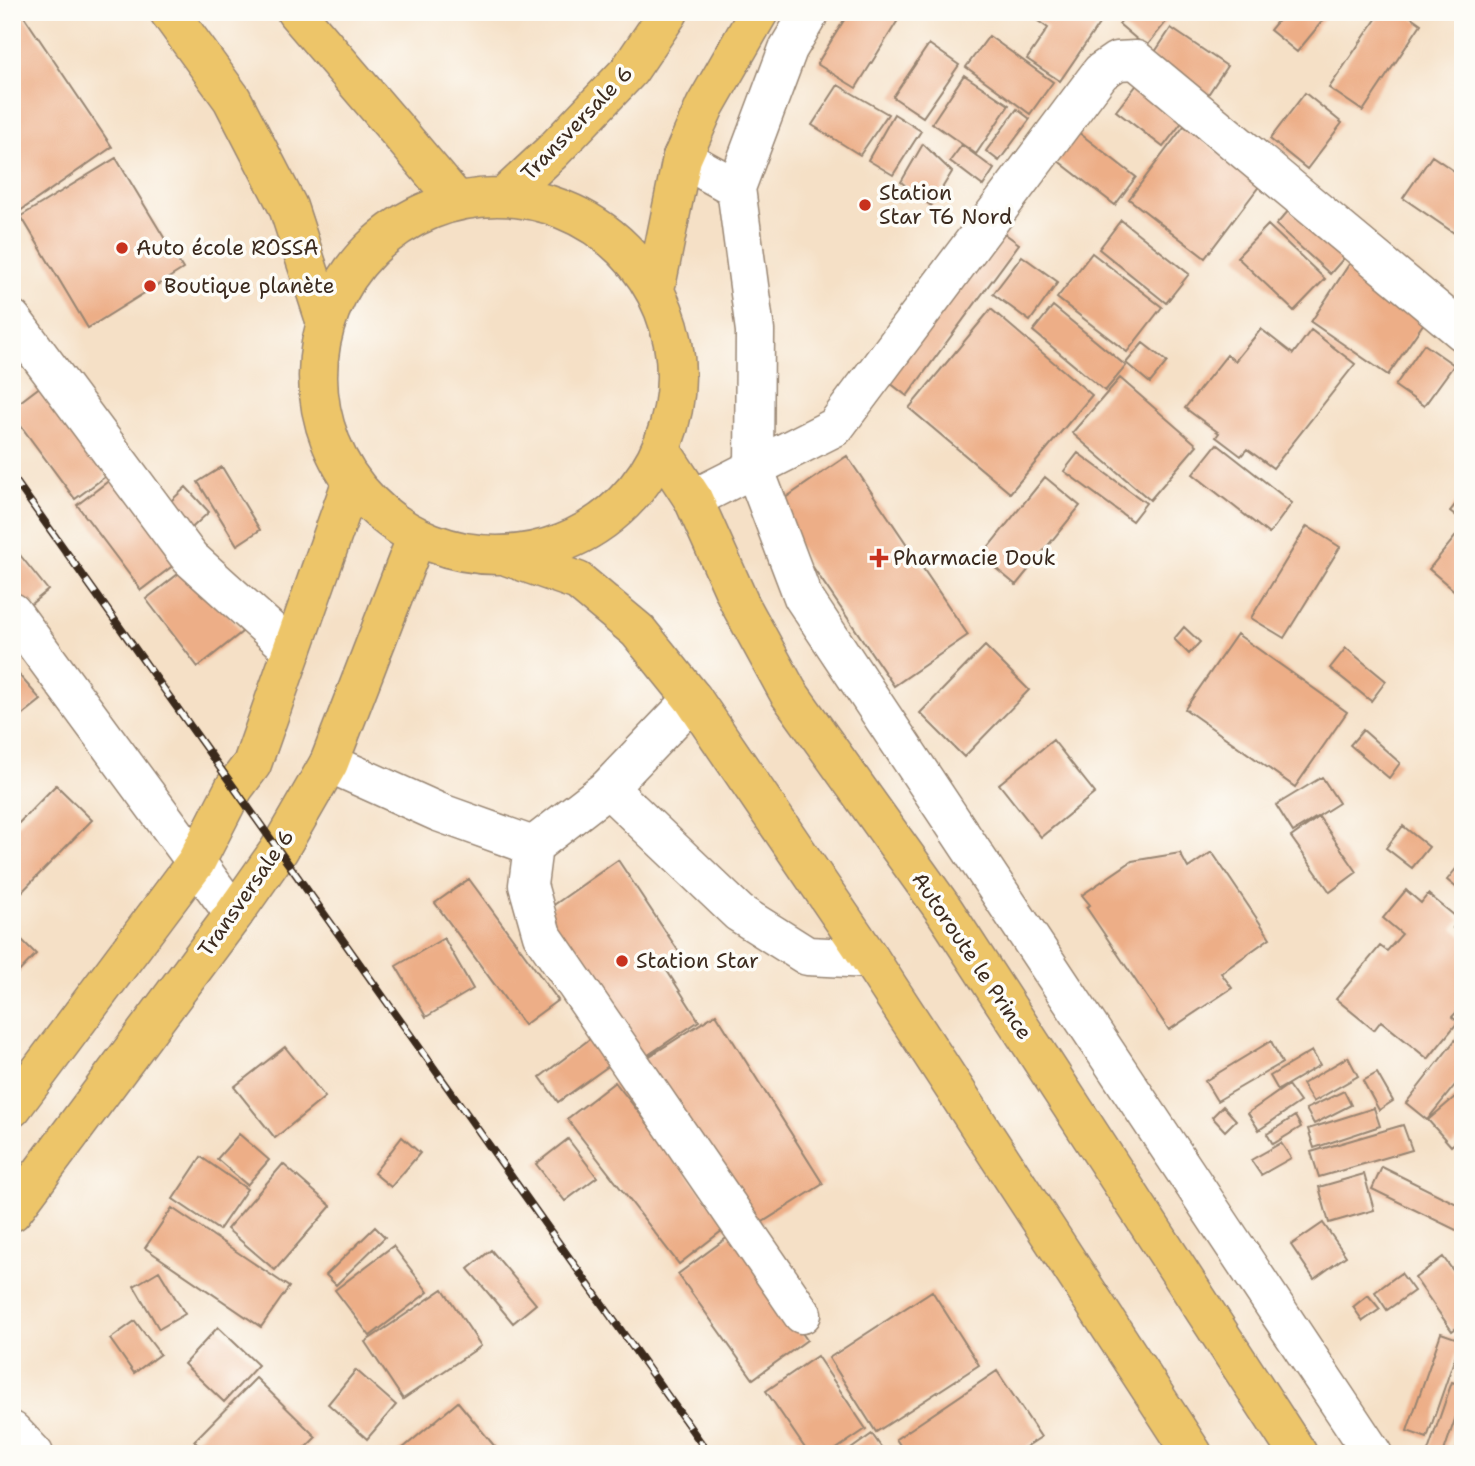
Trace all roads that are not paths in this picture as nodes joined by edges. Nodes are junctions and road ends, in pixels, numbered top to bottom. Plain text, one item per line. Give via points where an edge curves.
1 (169, 12) edge
2 (296, 12) edge
3 (669, 12) edge
4 (759, 12) edge
5 (810, 12) edge
6 (682, 158) junction
7 (736, 188) junction
8 (505, 196) junction
9 (456, 200) junction
10 (657, 281) junction
11 (12, 319) edge
12 (325, 320) junction
13 (1463, 332) edge
14 (661, 450) junction
15 (754, 468) junction
16 (351, 484) junction
17 (693, 499) junction
18 (416, 538) junction
19 (509, 557) junction
20 (12, 612) edge
21 (292, 650) junction
22 (693, 699) junction
23 (329, 763) junction
24 (608, 788) junction
25 (533, 846) junction
26 (196, 862) junction
27 (234, 914) junction
28 (870, 959) junction
29 (12, 1108) edge
30 (12, 1212) edge
31 (802, 1314) dead end
32 (12, 1431) edge
33 (34, 1454) edge
34 (1193, 1454) edge
35 (1298, 1454) edge
36 (1373, 1454) edge

1 - 12 main road via 232,99 288,207
2 - 9 main road
3 - 8 main road, Transversale 6 via 629,71
4 - 6 main road via 705,106
5 - 7 street via 788,49
6 - 7 street
6 - 10 main road
7 - 15 street via 755,331
8 - 9 main road
8 - 10 main road via 554,205 598,227
9 - 12 main road via 398,224 354,266
10 - 14 main road via 669,328 675,390
11 - 21 street via 190,558
12 - 16 main road via 318,405
13 - 15 street via 1136,61 1117,61 1101,72 835,427
14 - 17 main road, Autoroute le Prince
14 - 19 main road via 624,504 571,541
15 - 17 street
15 - 36 street via 803,597
16 - 18 main road
16 - 21 main road
17 - 35 main road, Autoroute le Prince via 740,604 788,692 944,910
18 - 19 main road via 461,554
18 - 23 main road, Transversale 6
19 - 22 main road via 578,581 638,631
20 - 26 street
21 - 26 main road via 252,764 234,788
22 - 24 street
22 - 28 main road
23 - 25 street via 438,812
23 - 27 main road, Transversale 6 via 279,850
24 - 25 street
24 - 28 street via 739,913 807,957
25 - 31 street via 528,885 542,935
26 - 27 street
26 - 29 main road
27 - 30 main road, Transversale 6
28 - 34 main road
32 - 33 street

